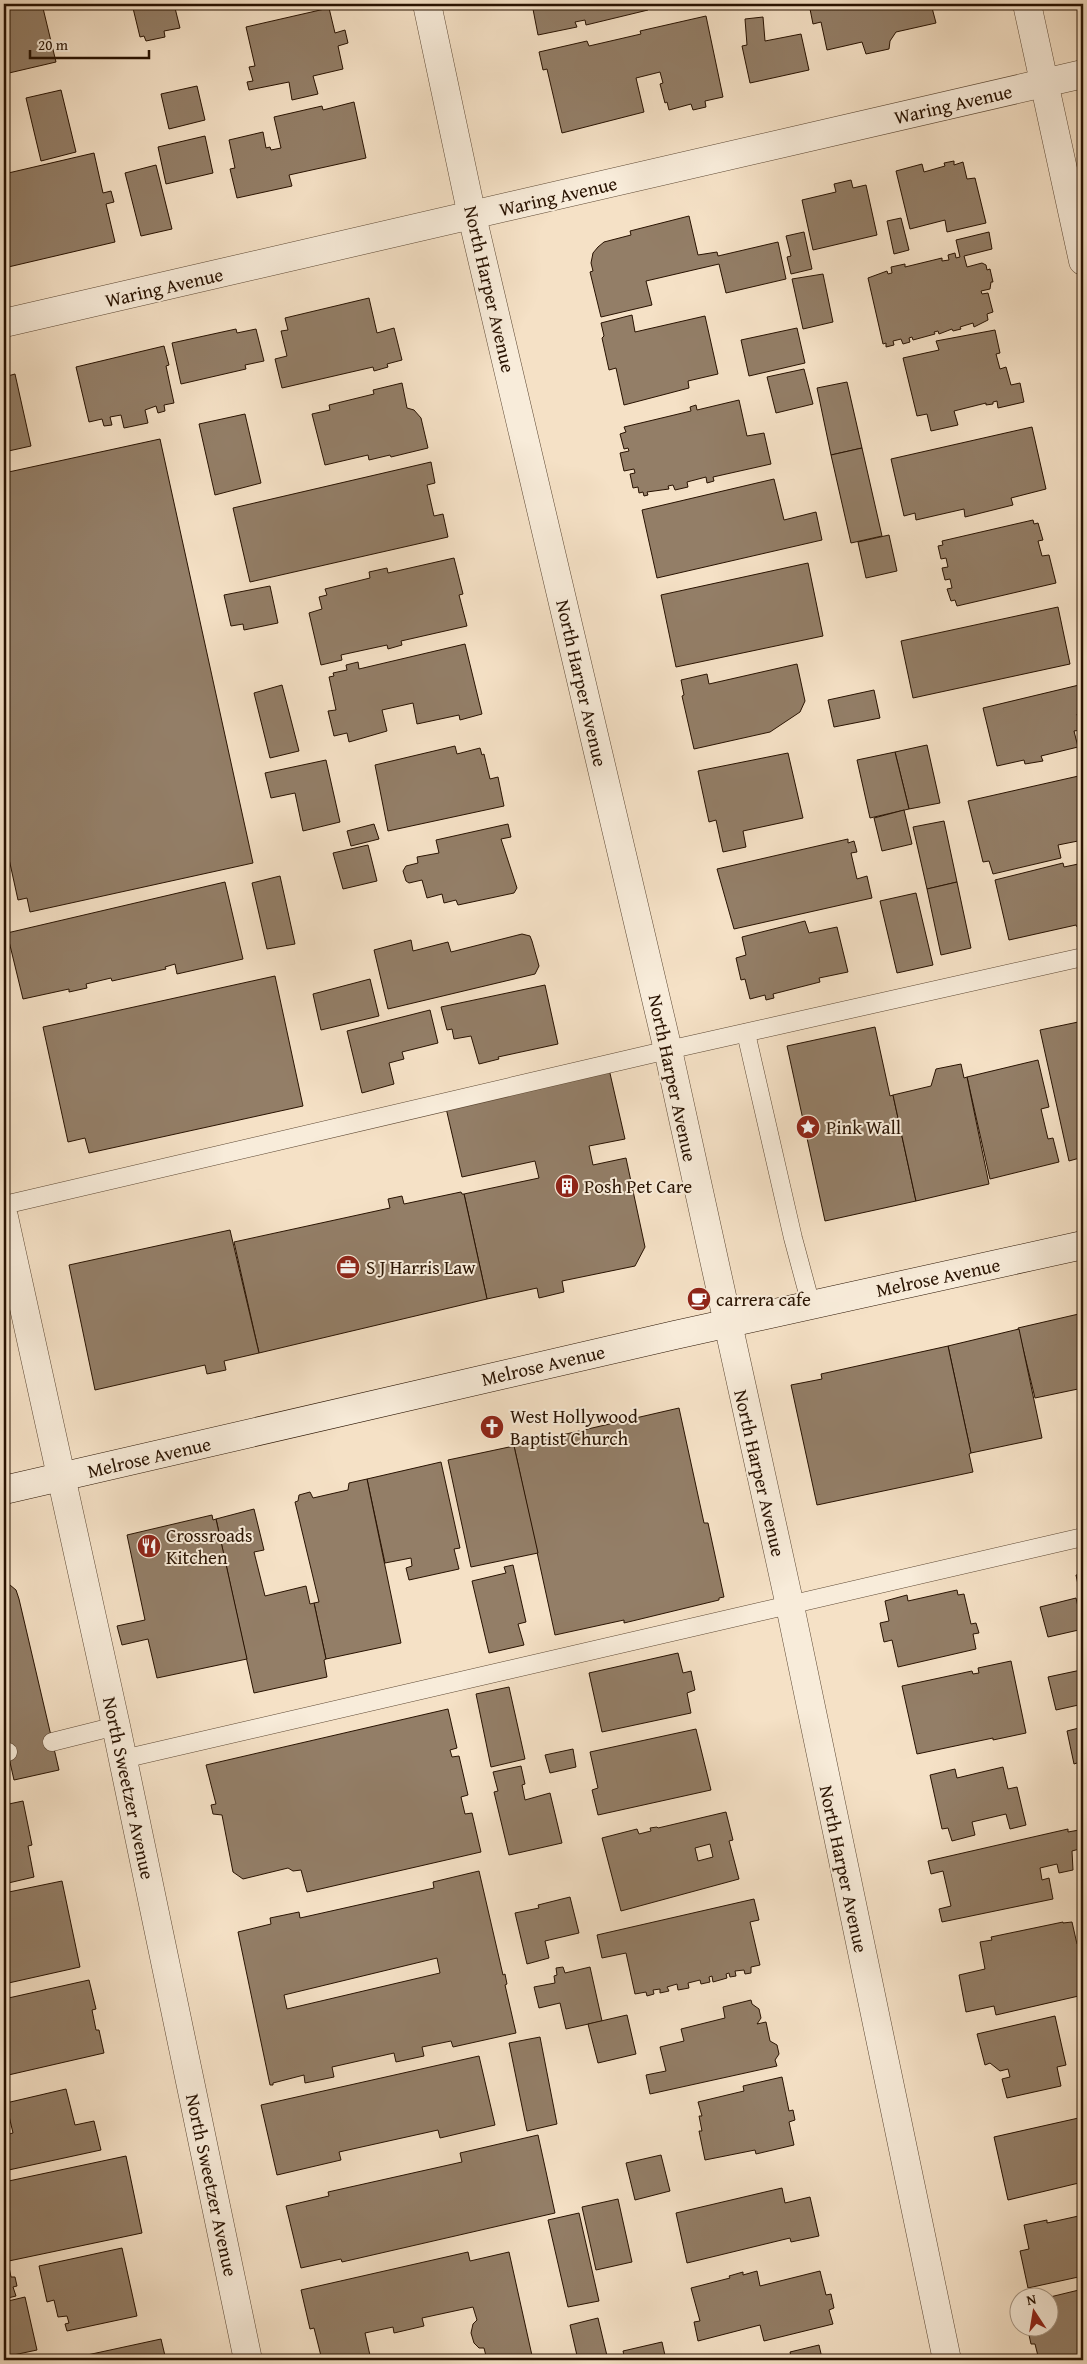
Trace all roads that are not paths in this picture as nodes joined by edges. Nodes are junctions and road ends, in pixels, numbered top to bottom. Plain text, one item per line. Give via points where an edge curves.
1 (427, 4) edge
2 (1027, 4) edge
3 (1083, 74) edge
4 (1045, 82) junction
5 (472, 216) junction
6 (1083, 261) edge
7 (4, 324) edge
8 (1083, 957) edge
9 (746, 1033) junction
10 (668, 1050) junction
11 (4, 1204) edge
12 (4, 1217) edge
13 (1083, 1245) edge
14 (811, 1305) junction
15 (727, 1323) junction
16 (60, 1478) junction
17 (4, 1490) edge
18 (1083, 1537) edge
19 (790, 1606) junction
20 (116, 1726) junction
21 (52, 1742) dead end
22 (123, 1759) junction
23 (248, 2360) edge
24 (946, 2360) edge

1 - 5 street, North Harper Avenue
2 - 4 street
3 - 4 street, Waring Avenue
4 - 5 street, Waring Avenue
4 - 6 street
5 - 7 street, Waring Avenue
5 - 10 street, North Harper Avenue
8 - 9 lane
9 - 10 lane
9 - 14 lane
10 - 11 lane
10 - 15 street, North Harper Avenue
12 - 16 street, North Sweetzer Avenue
13 - 14 street, Melrose Avenue
14 - 15 street, Melrose Avenue
15 - 16 street, Melrose Avenue
15 - 19 street, North Harper Avenue
16 - 17 street, Melrose Avenue
16 - 20 street, North Sweetzer Avenue
18 - 19 lane
19 - 22 lane
19 - 24 street, North Harper Avenue
20 - 21 lane
20 - 22 street, North Sweetzer Avenue
22 - 23 street, North Sweetzer Avenue

